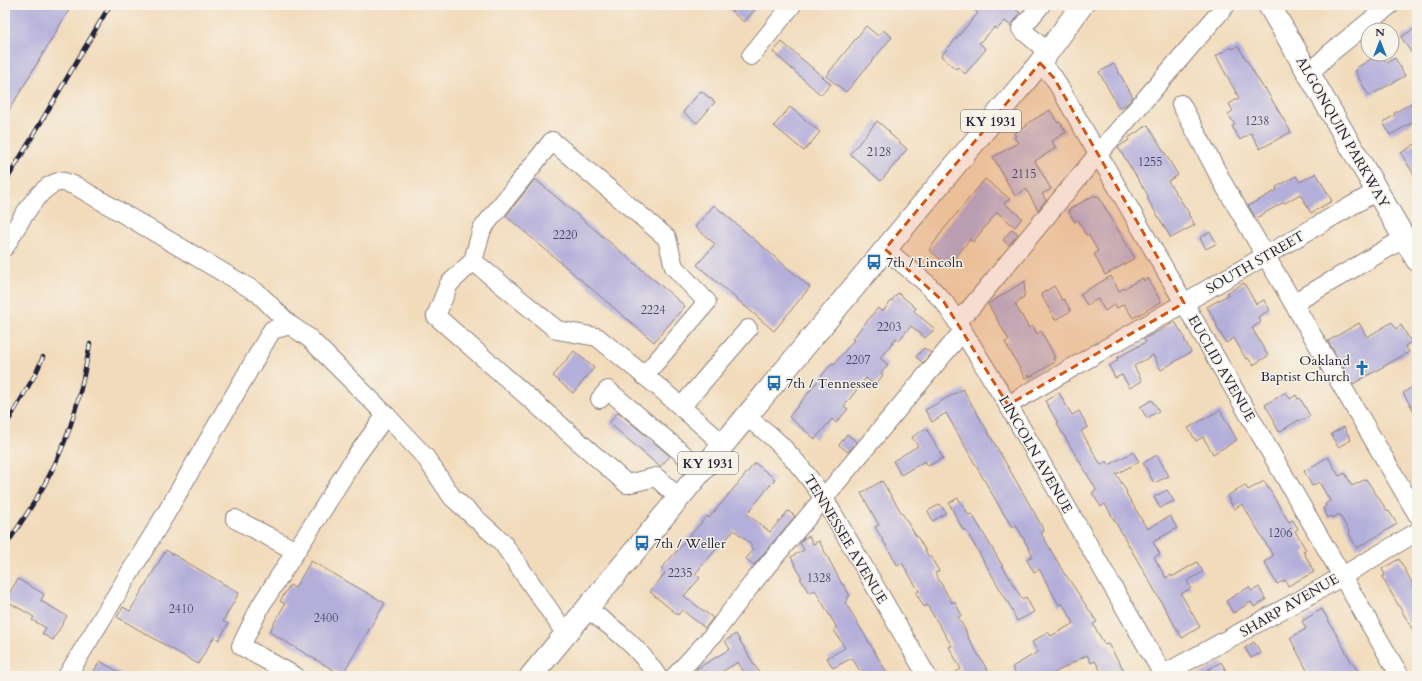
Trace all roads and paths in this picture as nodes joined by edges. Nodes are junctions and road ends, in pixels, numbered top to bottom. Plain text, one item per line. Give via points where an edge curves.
1 (792, 5) edge
2 (1041, 5) edge
3 (1082, 5) edge
4 (1226, 5) edge
5 (1269, 5) edge
6 (1390, 5) edge
7 (752, 56) dead end
8 (1044, 58) junction
9 (1309, 74) junction
10 (1181, 104) dead end
11 (1098, 154) junction
12 (1377, 191) junction
13 (1404, 238) junction
14 (5, 248) edge
15 (885, 249) junction
16 (1266, 256) junction
17 (1417, 260) edge
18 (473, 261) junction
19 (1184, 303) junction
20 (1294, 303) junction
21 (960, 325) junction
22 (290, 326) junction
23 (748, 329) dead end
24 (644, 376) junction
25 (600, 399) dead end
26 (1008, 405) junction
27 (681, 407) junction
28 (386, 415) junction
29 (746, 417) junction
30 (723, 444) junction
31 (702, 470) junction
32 (679, 498) junction
33 (824, 498) junction
34 (1417, 514) edge
35 (235, 519) dead end
36 (1417, 532) edge
37 (296, 551) junction
38 (1342, 576) junction
39 (587, 609) junction
40 (566, 634) junction
41 (67, 676) edge
42 (295, 676) edge
43 (531, 676) edge
44 (657, 676) edge
45 (675, 676) edge
46 (927, 676) edge
47 (1163, 676) edge
48 (1400, 676) edge

1 - 7 street
2 - 8 street, EUCLID AVENUE via 1022,30
3 - 8 main road, KY 1931
4 - 11 street
5 - 9 main road, ALGONQUIN PARKWAY
6 - 9 street via 1329,54
8 - 11 street, EUCLID AVENUE
8 - 15 main road, KY 1931
9 - 12 main road, ALGONQUIN PARKWAY
10 - 16 street via 1224,185
11 - 19 street, EUCLID AVENUE
11 - 21 street via 968,311
12 - 13 main road, ALGONQUIN PARKWAY
12 - 16 street, SOUTH STREET
13 - 17 main road, ALGONQUIN PARKWAY
13 - 20 street
14 - 22 street via 40,193 52,185 63,182 76,186 258,293
15 - 21 street, LINCOLN AVENUE via 926,283 944,302
15 - 29 main road, KY 1931
16 - 19 street, SOUTH STREET
16 - 20 street
18 - 24 street via 557,330 597,337
18 - 24 street via 482,228 552,141 666,238 674,267 707,302
18 - 32 street via 449,284 436,316 626,484 656,477
19 - 26 street, SOUTH STREET
19 - 38 street, EUCLID AVENUE
20 - 34 street
21 - 26 street, LINCOLN AVENUE
21 - 33 street
22 - 28 street via 309,338
22 - 41 street via 272,330 165,515
23 - 27 street
24 - 27 street
25 - 31 street via 608,390
26 - 47 street, LINCOLN AVENUE
27 - 30 street
28 - 37 street via 354,459
28 - 40 street via 426,458 452,497 502,542
29 - 30 main road, KY 1931
29 - 33 street, TENNESSEE AVENUE via 793,457
30 - 31 main road, KY 1931
31 - 32 main road, KY 1931
32 - 39 main road, KY 1931
33 - 45 street via 713,635
33 - 46 street, TENNESSEE AVENUE
35 - 37 street
36 - 38 street, SHARP AVENUE
37 - 42 street via 261,605 241,646
38 - 47 street, SHARP AVENUE
38 - 48 street, EUCLID AVENUE
39 - 40 main road, KY 1931
39 - 44 street via 637,649
40 - 43 main road, KY 1931

